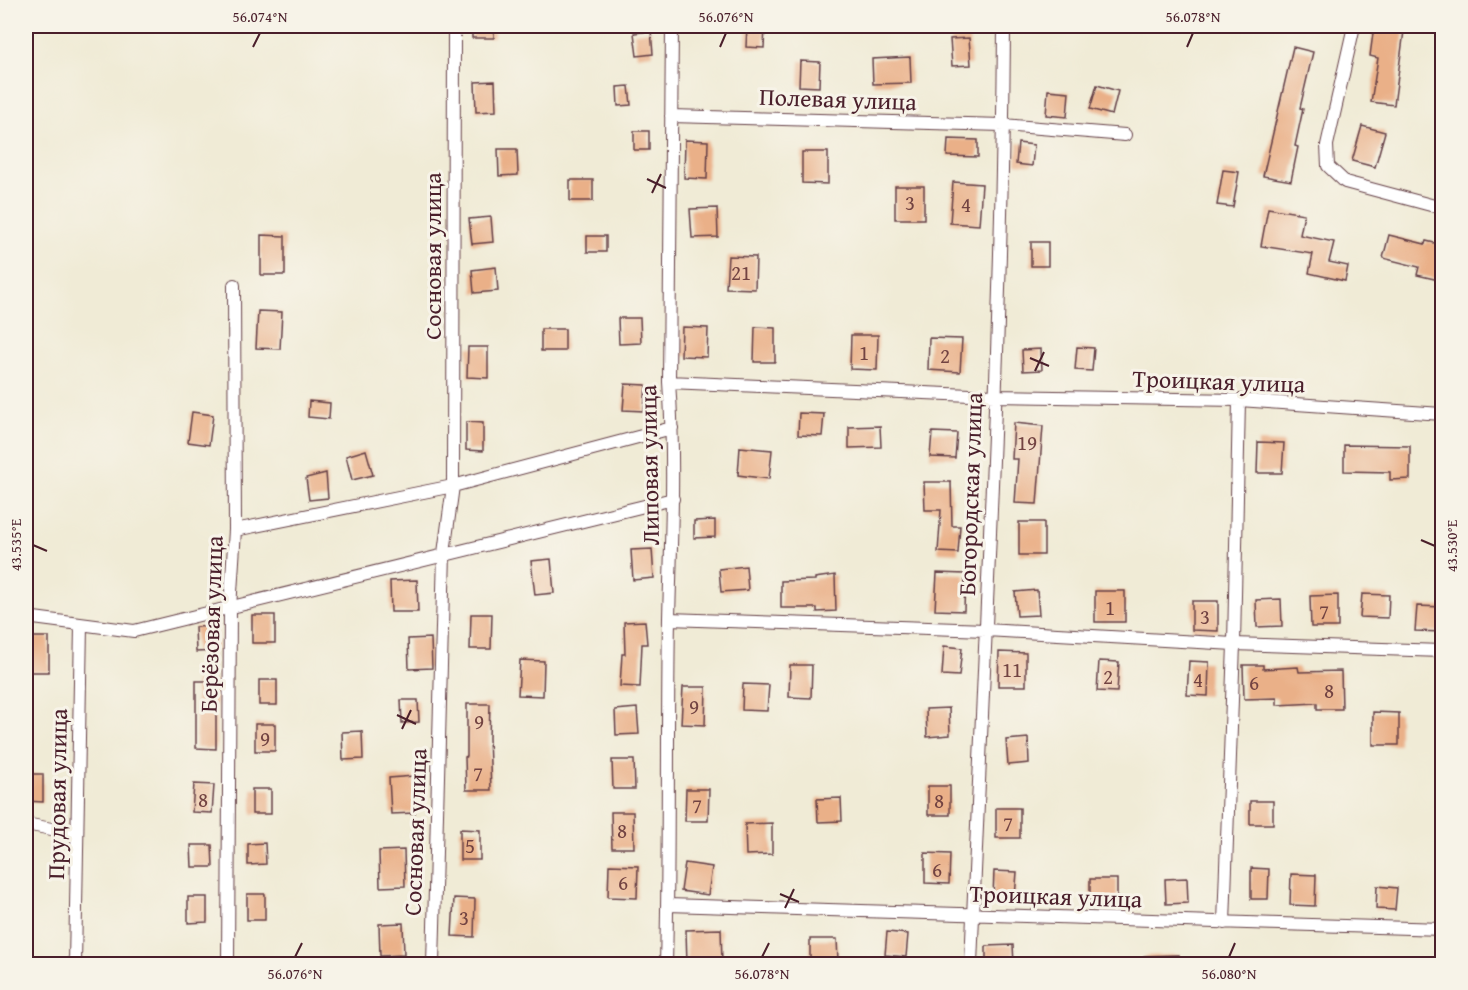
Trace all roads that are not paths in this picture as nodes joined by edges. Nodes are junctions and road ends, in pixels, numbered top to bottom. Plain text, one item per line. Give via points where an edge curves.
1 (454, 26) edge
2 (672, 26) edge
3 (1004, 26) edge
4 (1354, 26) edge
5 (671, 116) junction
6 (1004, 125) junction
7 (1125, 135) dead end
8 (1443, 208) edge
9 (234, 285) dead end
10 (669, 382) junction
11 (994, 396) junction
12 (1239, 400) junction
13 (1443, 414) edge
14 (672, 428) junction
15 (453, 486) junction
16 (673, 499) junction
17 (235, 530) junction
18 (444, 554) junction
19 (230, 608) junction
20 (26, 617) edge
21 (669, 619) junction
22 (81, 625) junction
23 (986, 630) junction
24 (1234, 644) junction
25 (1443, 651) edge
26 (26, 824) edge
27 (77, 834) junction
28 (668, 904) junction
29 (973, 914) junction
30 (1224, 922) junction
31 (1443, 929) edge
32 (75, 964) edge
33 (228, 964) edge
34 (433, 964) edge
35 (666, 964) edge
36 (971, 964) edge

1 - 15 street, Сосновая улица
2 - 5 street, Липовая улица
3 - 6 street, Богородская улица
4 - 8 street via 1326,145 1328,166 1345,182
5 - 6 street, Полевая улица
5 - 10 street, Липовая улица
6 - 7 street, Полевая улица
6 - 11 street, Богородская улица
9 - 17 street, Берёзовая улица
10 - 11 street
10 - 14 street, Липовая улица
11 - 12 street, Троицкая улица
11 - 23 street, Богородская улица
12 - 13 street, Троицкая улица
12 - 24 street
14 - 15 street
14 - 16 street, Липовая улица
15 - 17 street
15 - 18 street, Сосновая улица
16 - 18 street
16 - 21 street, Липовая улица
17 - 19 street, Берёзовая улица
18 - 19 street
18 - 34 street, Сосновая улица
19 - 22 street via 134,631
19 - 33 street, Берёзовая улица
20 - 22 street
21 - 23 street
21 - 28 street, Липовая улица
22 - 27 street, Прудовая улица
23 - 24 street
23 - 29 street, Богородская улица
24 - 25 street
24 - 30 street
26 - 27 street
27 - 32 street, Прудовая улица
28 - 29 street, Троицкая улица
28 - 35 street, Липовая улица
29 - 30 street, Троицкая улица
29 - 36 street, Богородская улица
30 - 31 street, Троицкая улица

